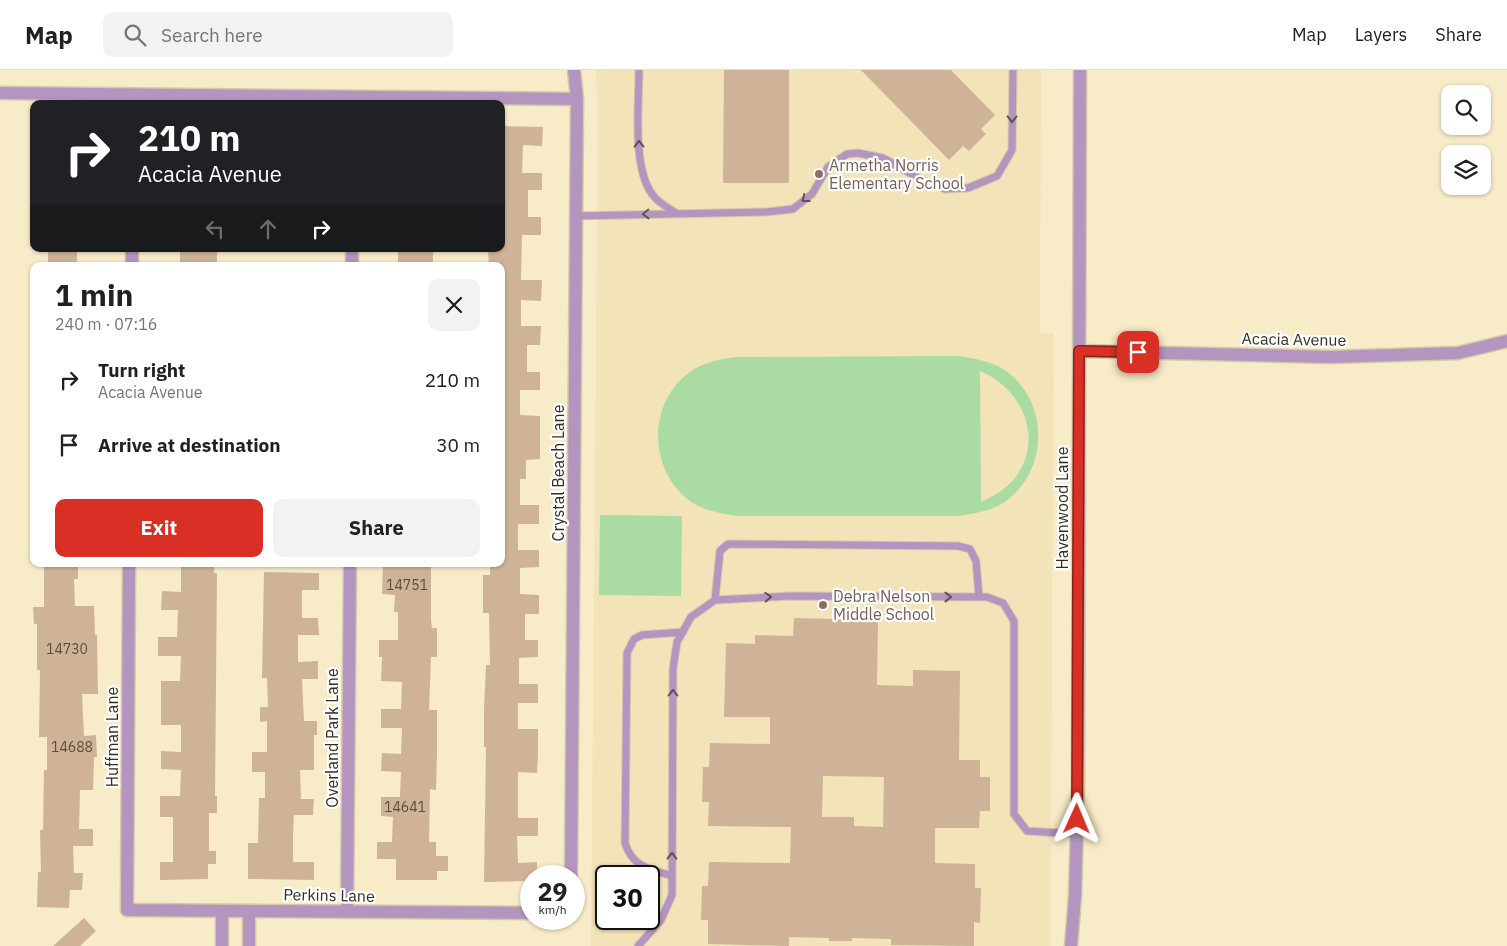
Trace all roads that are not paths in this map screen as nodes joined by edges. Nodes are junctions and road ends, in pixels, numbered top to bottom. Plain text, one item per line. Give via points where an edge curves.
1 (574, 70) edge
2 (639, 70) edge
3 (1013, 70) edge
4 (1080, 70) edge
5 (0, 94) edge
6 (133, 99) edge
7 (577, 99) junction
8 (353, 100) edge
9 (676, 214) junction
10 (576, 216) junction
11 (1507, 341) edge
12 (1079, 351) junction
13 (130, 567) edge
14 (350, 567) edge
15 (979, 597) junction
16 (715, 600) junction
17 (683, 632) junction
18 (1077, 834) junction
19 (572, 865) edge
20 (672, 876) junction
21 (127, 910) joint
22 (222, 910) junction
23 (249, 911) junction
24 (347, 912) junction
25 (520, 914) edge
26 (222, 946) edge
27 (249, 946) edge
28 (638, 946) edge
29 (1070, 946) edge

1 - 7 street, Crystal Beach Lane
9 -> 2 lane via 653,196 644,181 640,160
3 -> 9 lane via 1012,150 997,176 968,188 946,189 924,181 883,158 847,154 828,167 812,194 792,209
4 - 12 street, Havenwood Lane
5 - 6 street
6 - 8 street
7 - 8 street
7 - 10 street, Crystal Beach Lane
9 -> 10 lane
10 - 19 street, Crystal Beach Lane
11 - 12 street, Acacia Avenue via 1458,353 1331,357
12 - 18 street, Havenwood Lane
13 - 21 street, Huffman Lane
14 - 24 street, Overland Park Lane
16 -> 15 lane via 790,596
15 - 16 lane via 976,561 970,549 958,546 728,544 720,551
15 - 18 lane via 1003,603 1014,621 1014,814 1027,831
16 - 17 lane via 691,617
20 -> 17 lane via 673,669 677,642
17 - 20 lane via 642,635 634,639 627,653 625,843 633,860 641,866
18 - 29 street, Havenwood Lane
20 - 28 lane via 672,895 667,909
21 - 22 street, Perkins Lane
22 - 23 street, Perkins Lane
22 - 26 street
23 - 24 street, Perkins Lane
23 - 27 street
24 - 25 street, Perkins Lane

